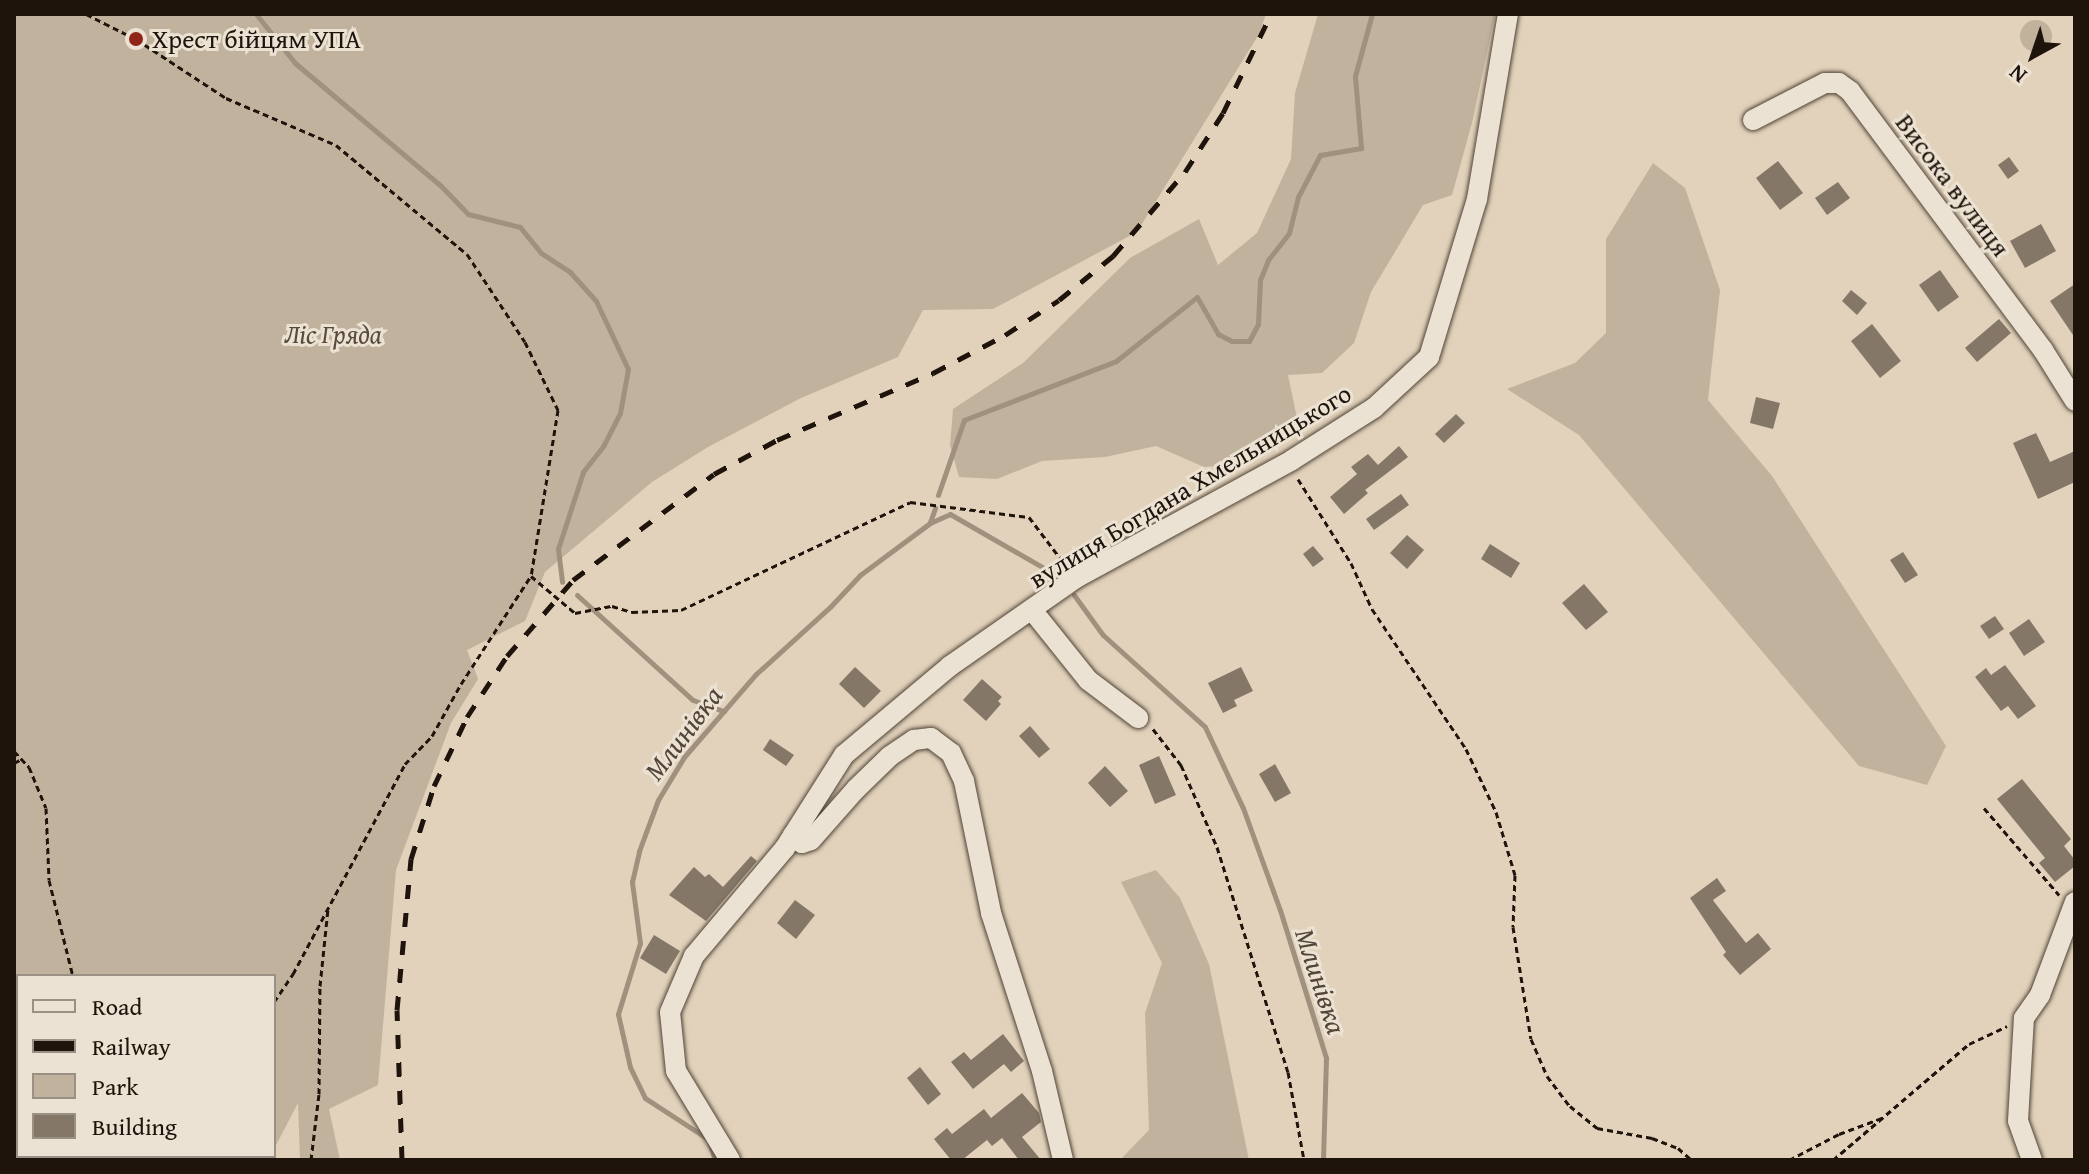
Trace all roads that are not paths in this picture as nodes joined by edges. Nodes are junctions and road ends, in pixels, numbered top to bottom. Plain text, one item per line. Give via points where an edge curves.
1 (1508, 14) edge
2 (1753, 120) dead end
3 (2075, 401) edge
4 (1032, 610) junction
5 (1138, 718) road end
6 (793, 835) junction
7 (2073, 906) edge
8 (730, 1160) edge
9 (1063, 1160) edge
10 (2032, 1160) edge

1 - 4 street, вулиця Богдана Хмельницького via 1477,199 1429,357 1374,408 1292,460 1076,578
2 - 3 street, Висока вулиця via 1825,83 1839,83 1850,91 2043,350
4 - 5 street via 1088,680
4 - 6 street, вулиця Богдана Хмельницького via 950,666 844,755
6 - 8 street, вулиця Богдана Хмельницького via 694,956 670,1012 676,1071
6 - 9 street via 802,843 811,840 856,789 914,740 931,738 951,753 964,781 991,913 1042,1071
7 - 10 street via 2040,995 2024,1018 2018,1121

